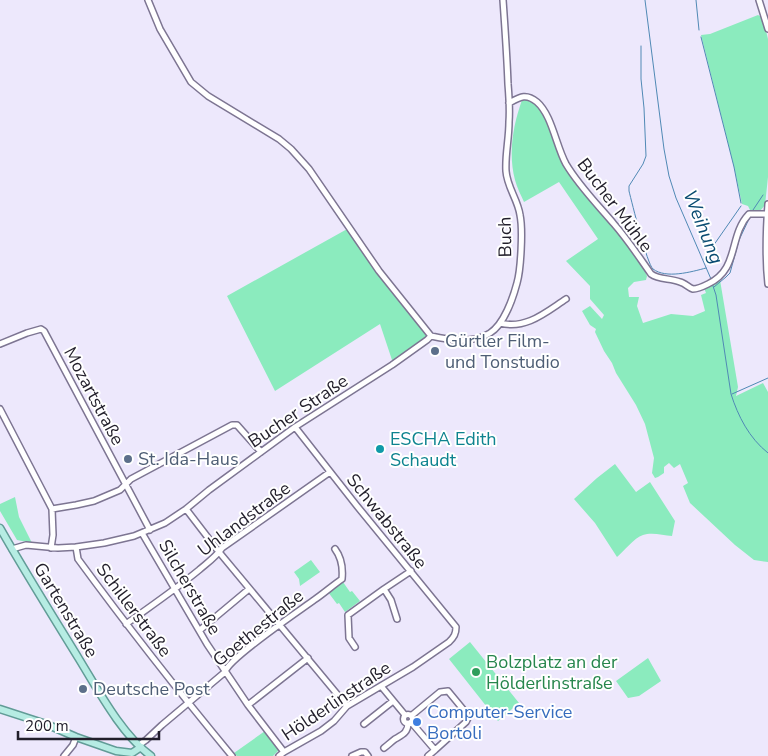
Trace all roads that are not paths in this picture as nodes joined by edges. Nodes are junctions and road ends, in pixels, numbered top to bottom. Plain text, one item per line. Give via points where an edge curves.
1 (148, 0) edge
2 (503, 0) edge
3 (759, 0) edge
4 (768, 29) edge
5 (509, 103) junction
6 (768, 204) edge
7 (767, 214) edge
8 (768, 284) edge
9 (566, 299) dead end
10 (500, 322) junction
11 (431, 336) junction
12 (0, 344) edge
13 (0, 409) edge
14 (295, 427) junction
15 (261, 452) junction
16 (330, 472) junction
17 (126, 484) junction
18 (52, 509) junction
19 (186, 509) junction
20 (0, 528) edge
21 (150, 530) junction
22 (142, 533) junction
23 (76, 547) junction
24 (51, 548) junction
25 (12, 549) junction
26 (335, 549) dead end
27 (219, 552) junction
28 (411, 571) junction
29 (176, 589) junction
30 (249, 589) junction
31 (384, 589) junction
32 (397, 619) dead end
33 (126, 624) junction
34 (279, 624) junction
35 (200, 630) junction
36 (456, 633) joint
37 (355, 647) dead end
38 (308, 658) junction
39 (225, 672) junction
40 (381, 686) junction
41 (393, 701) junction
42 (189, 703) junction
43 (248, 705) junction
44 (347, 706) junction
45 (0, 709) edge
46 (408, 715) junction
47 (410, 723) junction
48 (364, 724) dead end
49 (130, 735) junction
50 (76, 737) junction
51 (140, 746) junction
52 (384, 748) dead end
53 (435, 750) junction
54 (124, 752) junction
55 (282, 754) edge
56 (64, 756) edge
57 (151, 756) edge
58 (232, 756) edge
59 (352, 756) edge
60 (368, 756) edge
61 (428, 756) edge

1 - 11 street via 160,29 191,82 208,96 279,139 298,157
2 - 5 street
3 - 4 street
5 - 7 street, Bucher Mühle via 527,96 542,108 575,178 656,278 668,278 692,289 717,280 728,267 743,221 749,214
5 - 10 street, Buch via 506,174 519,210 521,232 517,282
6 - 7 street
7 - 8 street
9 - 10 street via 532,320 516,324
10 - 11 street via 491,332 473,339
11 - 14 street, Bucher Straße
12 - 17 street, Mozartstraße via 27,333 44,331
13 - 18 street
14 - 15 street, Bucher Straße
14 - 16 street, Schwabstraße
15 - 17 street via 237,425 232,425
15 - 19 street, Bucher Straße
16 - 27 street, Uhlandstraße
16 - 28 street, Schwabstraße
17 - 18 street via 94,501
17 - 21 street, Mozartstraße
18 - 24 street
19 - 21 street, Bucher Straße
19 - 27 street
20 - 25 main road, Gartenstraße
21 - 22 street, Bucher Straße
22 - 23 street, Bucher Straße
22 - 29 street, Silcherstraße
23 - 24 street, Bucher Straße
23 - 33 street, Schillerstraße via 78,559
24 - 25 street, Bucher Straße via 26,545
25 - 49 main road, Gartenstraße via 108,706
26 - 34 street, Goethestraße via 339,554 342,579
27 - 29 street, Uhlandstraße
27 - 30 street
28 - 31 street
28 - 36 street, Schwabstraße via 456,627
29 - 33 street, Uhlandstraße
29 - 35 street, Silcherstraße
30 - 34 street
30 - 35 street
31 - 32 street
31 - 37 street via 348,615 349,638
33 - 42 street, Schillerstraße
34 - 38 street
34 - 39 street, Goethestraße
35 - 39 street, Silcherstraße
36 - 40 street, Hölderlinstraße via 449,642
38 - 43 street
38 - 44 street
39 - 42 street, Goethestraße
39 - 43 street, Silcherstraße
40 - 41 street
40 - 44 street, Hölderlinstraße
41 - 46 street
41 - 48 street
42 - 51 street, Goethestraße
42 - 58 street, Schillerstraße
43 - 55 street, Silcherstraße
44 - 55 street, Hölderlinstraße via 334,722
45 - 50 main road
46 - 47 street via 413,720
46 - 47 street via 404,720
46 - 53 street via 444,691 467,714 466,722
47 - 52 street via 402,736
47 - 53 street
49 - 51 main road, Gartenstraße
49 - 54 main road via 130,746
50 - 54 main road
50 - 56 street
51 - 54 main road via 132,753
51 - 57 main road, Gartenstraße
53 - 61 street
59 - 60 street via 361,752

